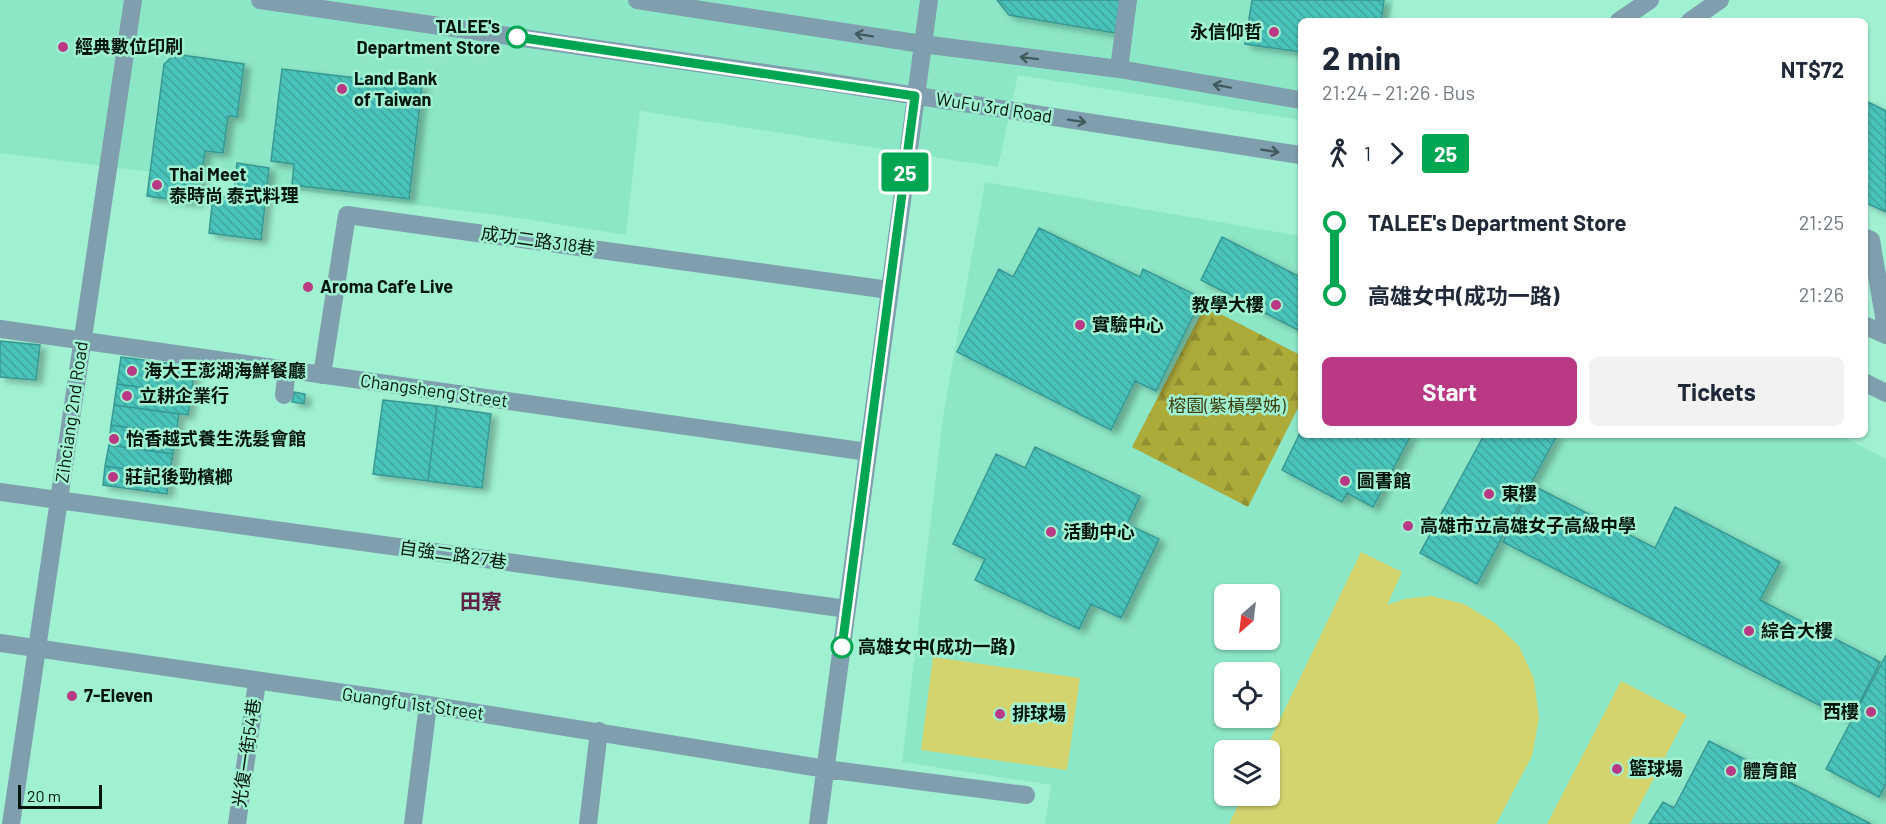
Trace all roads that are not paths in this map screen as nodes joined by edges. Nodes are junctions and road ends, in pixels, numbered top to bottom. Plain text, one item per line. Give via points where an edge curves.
1 (134, 0) edge
2 (260, 0) edge
3 (637, 0) edge
4 (928, 0) edge
5 (1128, 0) edge
6 (1650, 0) edge
7 (1720, 0) edge
8 (1623, 18) edge
9 (1694, 18) edge
10 (922, 44) junction
11 (1119, 69) junction
12 (915, 96) junction
13 (1298, 100) edge
14 (1298, 155) edge
15 (1868, 239) edge
16 (889, 290) junction
17 (1868, 327) edge
18 (0, 329) edge
19 (1886, 329) edge
20 (1886, 335) edge
21 (82, 341) junction
22 (288, 370) junction
23 (322, 375) junction
24 (1868, 384) edge
25 (1886, 393) edge
26 (284, 395) dead end
27 (868, 452) junction
28 (0, 492) edge
29 (59, 501) junction
30 (847, 609) junction
31 (0, 643) edge
32 (37, 648) junction
33 (257, 682) junction
34 (428, 705) junction
35 (598, 731) junction
36 (826, 769) junction
37 (8, 786) edge
38 (1026, 795) dead end
39 (11, 824) edge
40 (237, 824) edge
41 (413, 824) edge
42 (588, 824) edge
43 (818, 824) edge

1 - 21 street, Zihciang 2nd Road
2 - 12 street, WuFu 3rd Road
10 -> 3 street
4 - 10 street
5 - 11 street
6 - 8 street
7 - 9 street
11 -> 10 street
10 - 12 street
13 -> 11 street
12 -> 14 street, WuFu 3rd Road
12 - 16 street
15 - 19 street
16 - 23 street, 成功二路318巷 via 347,215
16 - 27 street
17 - 20 street
18 - 21 street, Changsheng Street
21 - 22 street, Changsheng Street
21 - 29 street, Zihciang 2nd Road
22 - 23 street, Changsheng Street
22 - 26 street
23 - 27 street, Changsheng Street
24 - 25 street
27 - 30 street
28 - 29 street, 自強二路27巷
29 - 30 street, 自強二路27巷
29 - 32 street, Zihciang 2nd Road
30 - 36 street
31 - 32 street, Guangfu 1st Street
32 - 33 street, Guangfu 1st Street
32 - 37 street, Zihciang 2nd Road
33 - 34 street, Guangfu 1st Street
33 - 40 street, 光復一街54巷
34 - 35 street, Guangfu 1st Street
34 - 41 street
35 - 36 street, Guangfu 1st Street
35 - 42 street
36 - 38 street, Guangfu 1st Street
36 - 43 street
37 - 39 street, Zihciang 2nd Road

